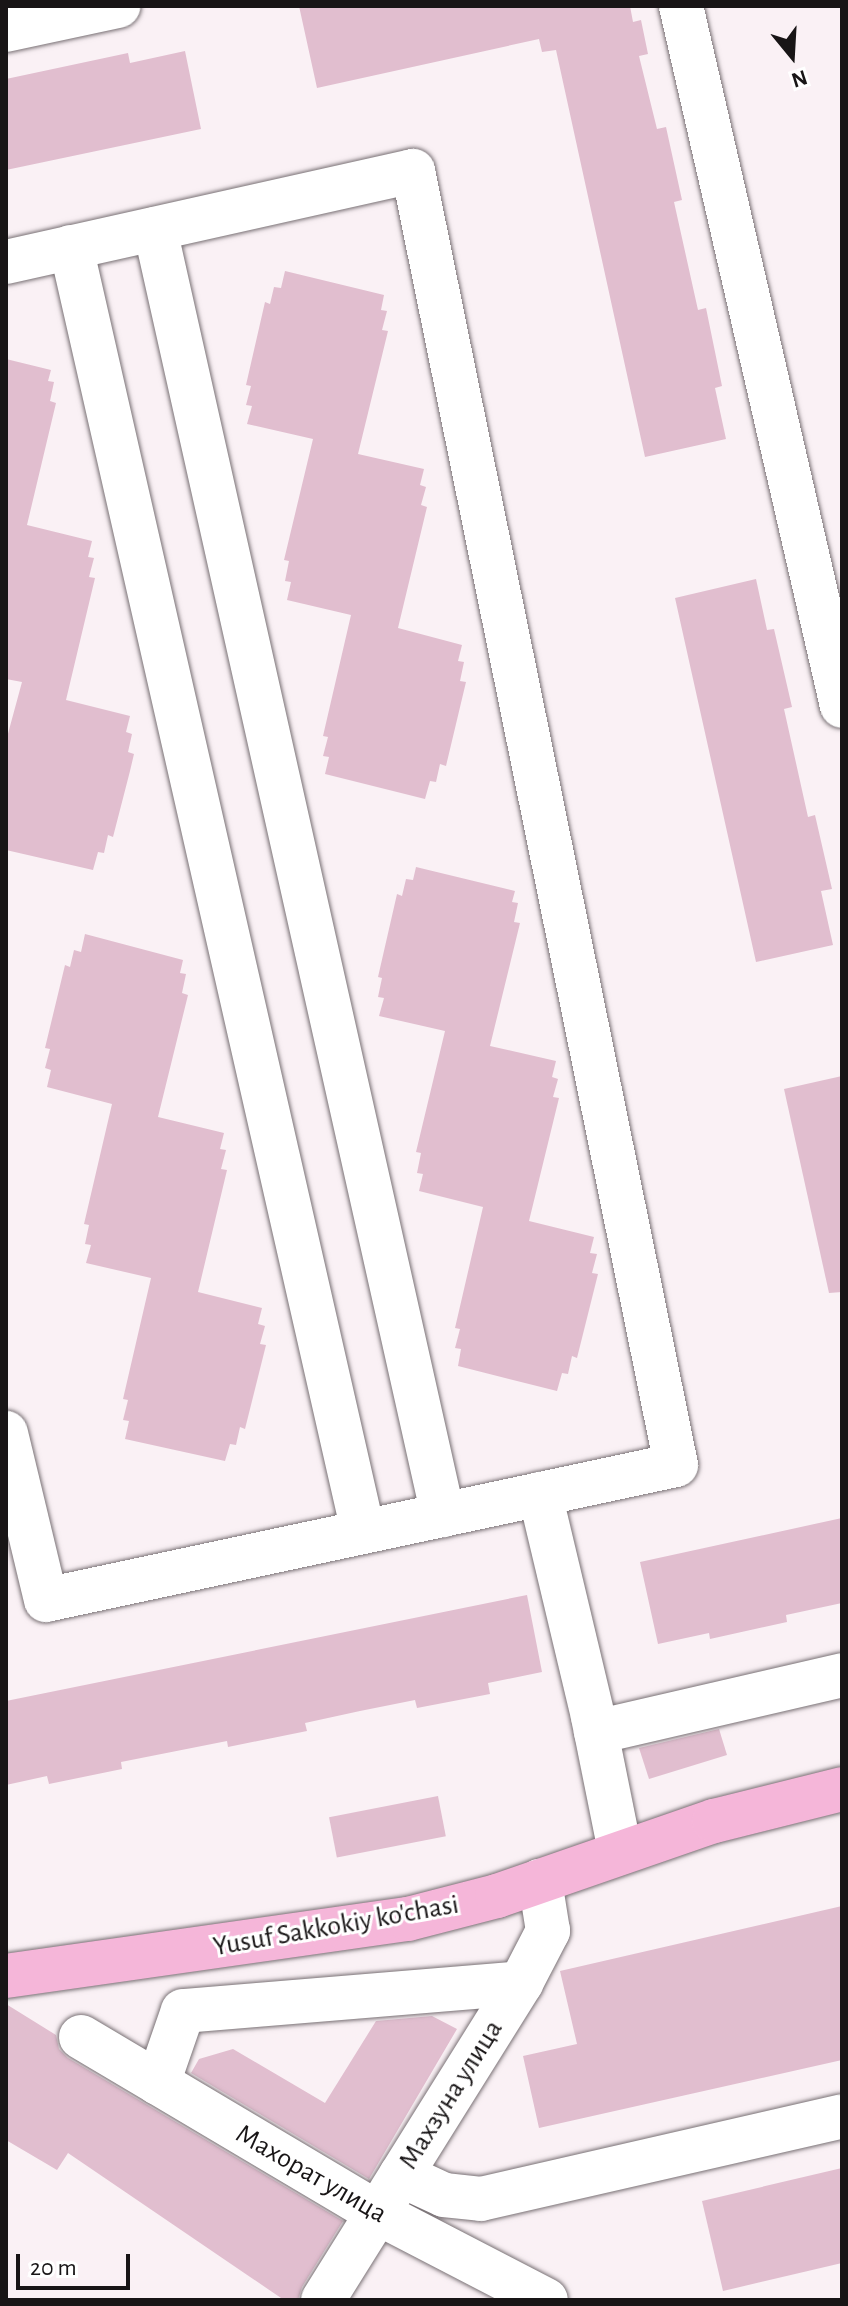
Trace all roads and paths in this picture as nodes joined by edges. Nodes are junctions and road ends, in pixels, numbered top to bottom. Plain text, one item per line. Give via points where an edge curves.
1 (118, 6) edge
2 (681, 6) edge
3 (6, 30) edge
4 (155, 229) junction
5 (71, 247) junction
6 (6, 262) edge
7 (842, 706) edge
8 (6, 1433) edge
9 (540, 1494) junction
10 (443, 1515) junction
11 (363, 1531) junction
12 (842, 1675) edge
13 (596, 1732) junction
14 (842, 1789) edge
15 (620, 1851) junction
16 (540, 1881) junction
17 (177, 1952) junction
18 (6, 1976) edge
19 (521, 1983) junction
20 (183, 2011) junction
21 (81, 2037) dead end
22 (158, 2083) junction
23 (842, 2116) edge
24 (401, 2175) junction
25 (378, 2213) junction
26 (323, 2300) edge
27 (546, 2300) edge

1 - 3 street
2 - 7 street
4 - 5 street
4 - 9 street via 413,171 676,1465
4 - 10 street
5 - 6 street
5 - 11 street
8 - 11 street via 46,1600
9 - 10 street
9 - 13 street
10 - 11 street
12 - 13 street
13 - 15 street
14 - 15 main road, Yusuf Sakkokiy ko'chasi
15 - 16 main road, Yusuf Sakkokiy ko'chasi
16 - 17 main road, Yusuf Sakkokiy ko'chasi via 408,1919
16 - 19 street, Махзуна улица via 548,1931
17 - 18 main road, Yusuf Sakkokiy ko'chasi
17 - 20 street
19 - 20 street
19 - 24 street, Махзуна улица
20 - 22 street
21 - 22 street, Махорат улица
22 - 25 street, Махорат улица
23 - 24 street via 481,2199 444,2195
24 - 25 street, Махзуна улица
25 - 26 street, Махзуна улица
25 - 27 street, Махорат улица

